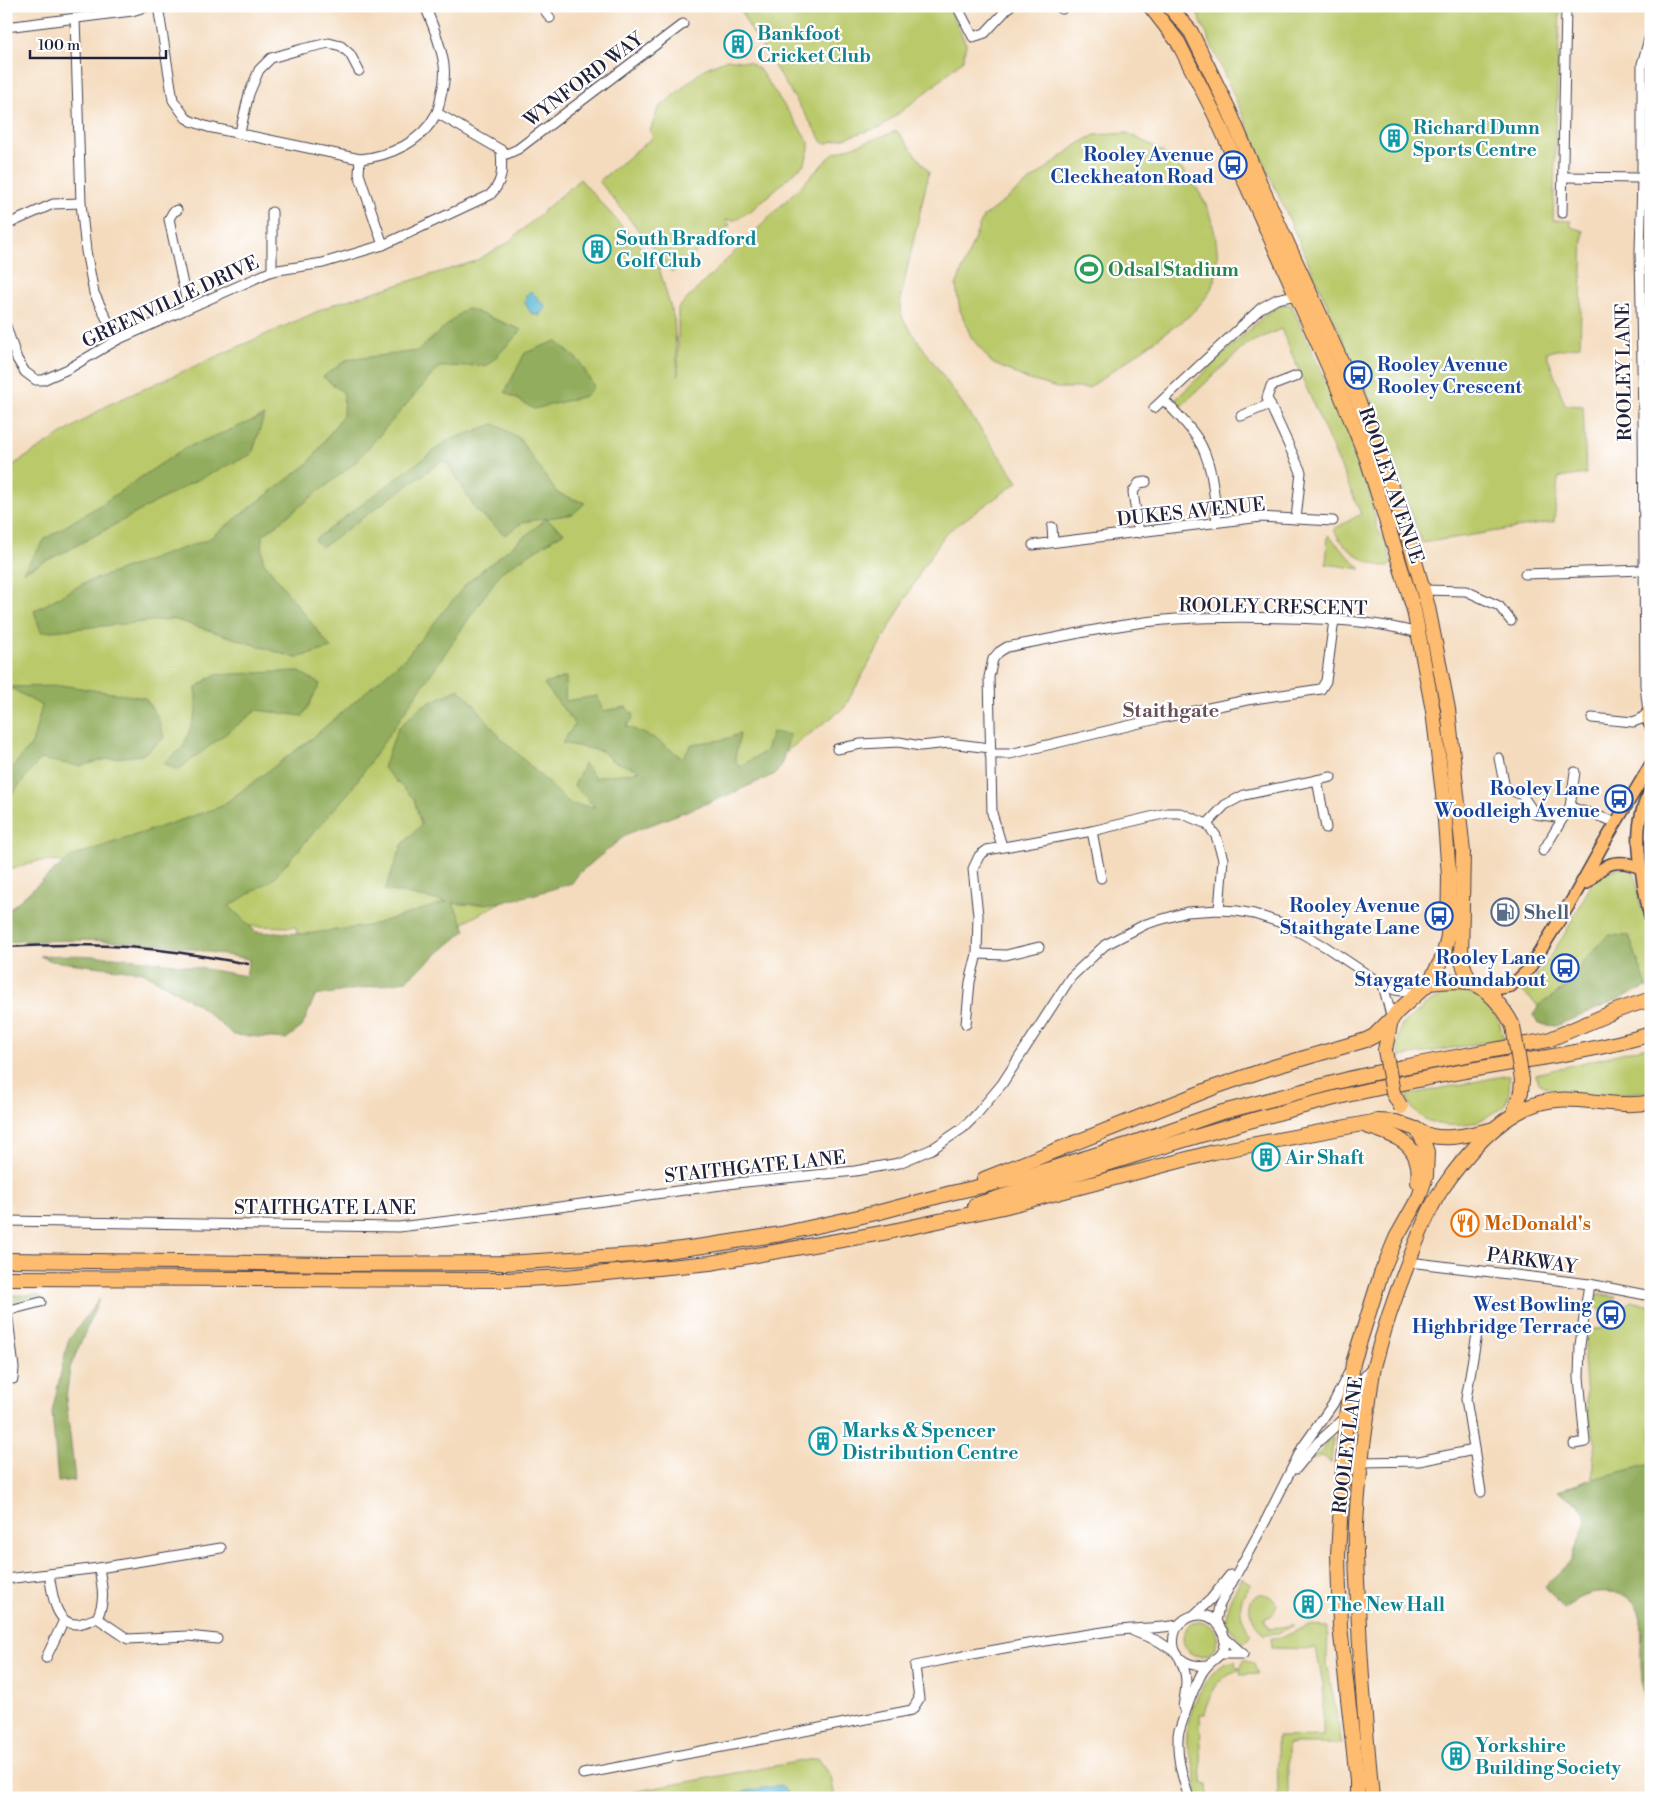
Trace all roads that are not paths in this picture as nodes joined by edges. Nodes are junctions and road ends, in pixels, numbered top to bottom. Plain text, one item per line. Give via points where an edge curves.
1 (148, 6) edge
2 (158, 6) edge
3 (425, 6) edge
4 (542, 6) edge
5 (958, 6) edge
6 (1010, 6) edge
7 (1150, 6) edge
8 (1169, 6) edge
9 (1566, 6) edge
10 (75, 18) junction
11 (550, 18) dead end
12 (683, 24) dead end
13 (6, 26) edge
14 (1651, 32) edge
15 (360, 71) dead end
16 (437, 114) junction
17 (1646, 121) edge
18 (240, 132) junction
19 (501, 150) junction
20 (360, 159) junction
21 (1564, 177) junction
22 (1642, 178) junction
23 (81, 203) junction
24 (177, 210) dead end
25 (272, 212) dead end
26 (1562, 213) dead end
27 (6, 225) edge
28 (383, 245) junction
29 (272, 271) junction
30 (1296, 295) junction
31 (188, 308) junction
32 (6, 326) edge
33 (117, 340) junction
34 (1298, 376) dead end
35 (1164, 400) junction
36 (1270, 404) junction
37 (1154, 408) dead end
38 (1241, 416) dead end
39 (1647, 420) edge
40 (1146, 482) dead end
41 (1296, 519) junction
42 (1333, 521) dead end
43 (1217, 522) junction
44 (1052, 527) dead end
45 (1138, 533) junction
46 (1053, 542) junction
47 (1033, 545) dead end
48 (1644, 570) junction
49 (1525, 574) dead end
50 (1423, 590) junction
51 (1334, 620) junction
52 (1511, 621) dead end
53 (1418, 633) junction
54 (1649, 713) edge
55 (1592, 718) dead end
56 (1651, 726) edge
57 (837, 749) dead end
58 (990, 751) junction
59 (1499, 758) dead end
60 (1651, 758) edge
61 (1647, 769) edge
62 (1575, 772) dead end
63 (1331, 777) dead end
64 (1317, 780) junction
65 (1651, 790) edge
66 (1570, 807) junction
67 (1563, 818) junction
68 (1616, 822) junction
69 (1207, 824) junction
70 (1326, 828) dead end
71 (1092, 831) junction
72 (1002, 846) junction
73 (1543, 851) dead end
74 (1641, 868) junction
75 (1101, 878) dead end
76 (1644, 885) junction
77 (1651, 895) edge
78 (1572, 900) junction
79 (1219, 910) junction
80 (1651, 920) edge
81 (1039, 947) dead end
82 (977, 954) junction
83 (1475, 984) junction
84 (1383, 985) junction
85 (1424, 988) junction
86 (1651, 999) edge
87 (1391, 1019) junction
88 (966, 1024) dead end
89 (1651, 1034) edge
90 (1651, 1102) edge
91 (1513, 1115) junction
92 (1363, 1125) junction
93 (1495, 1129) junction
94 (1417, 1130) junction
95 (951, 1193) junction
96 (1406, 1220) junction
97 (6, 1221) edge
98 (888, 1232) junction
99 (6, 1260) edge
100 (1409, 1262) junction
101 (6, 1278) edge
102 (1589, 1284) junction
103 (1651, 1296) edge
104 (41, 1302) dead end
105 (7, 1311) edge
106 (1478, 1328) dead end
107 (1353, 1363) junction
108 (1375, 1365) junction
109 (14, 1379) dead end
110 (1346, 1418) junction
111 (1574, 1444) dead end
112 (1474, 1450) junction
113 (1361, 1462) junction
114 (1286, 1480) junction
115 (1482, 1492) dead end
116 (1257, 1535) junction
117 (221, 1548) dead end
118 (99, 1568) junction
119 (49, 1574) junction
120 (6, 1579) edge
121 (1193, 1616) junction
122 (97, 1618) junction
123 (64, 1620) junction
124 (1216, 1620) junction
125 (1178, 1625) junction
126 (1128, 1629) junction
127 (1224, 1637) junction
128 (217, 1639) dead end
129 (1177, 1654) junction
130 (1221, 1654) junction
131 (46, 1658) dead end
132 (1207, 1665) junction
133 (1178, 1735) junction
134 (583, 1774) dead end
135 (1189, 1798) edge
136 (1358, 1798) edge
137 (1372, 1798) edge

1 - 10 street
2 - 18 street via 176,106 191,121
3 - 16 street via 444,66
4 - 11 street
5 - 6 street via 973,37 986,33
7 - 30 highway, ROOLEY AVENUE via 1178,42 1216,114
8 - 50 highway, ROOLEY AVENUE via 1190,32 1228,108 1348,376 1380,454
9 - 21 street
10 - 13 street
10 - 23 street
12 - 19 street, WYNFORD WAY via 518,149 507,154
14 - 17 street, ROOLEY LANE via 1642,64
15 - 18 street via 350,54 329,43 271,58 259,70 249,94
16 - 19 street
16 - 20 street via 422,133 398,150
17 - 22 street, ROOLEY LANE
18 - 20 street
19 - 28 street, GREENVILLE DRIVE via 502,172 498,187 490,195
20 - 28 street via 359,174
21 - 22 street
21 - 26 street
22 - 39 street, ROOLEY LANE via 1640,252
23 - 27 street via 53,204
23 - 33 street via 94,293
24 - 31 street via 169,219
25 - 29 street
28 - 29 street, GREENVILLE DRIVE via 323,263
29 - 31 street, GREENVILLE DRIVE
30 - 35 street via 1277,299 1261,308
30 - 53 highway, ROOLEY AVENUE via 1367,460 1414,610
31 - 33 street, GREENVILLE DRIVE
32 - 33 street, GREENVILLE DRIVE via 21,366 36,380 68,369
34 - 36 street via 1271,386 1267,398
35 - 37 street
35 - 43 street via 1198,439 1208,461
36 - 38 street
36 - 41 street via 1301,472
39 - 48 street, ROOLEY LANE
40 - 45 street via 1139,483 1133,492
41 - 42 street, DUKES AVENUE
41 - 43 street, DUKES AVENUE via 1261,516
43 - 45 street, DUKES AVENUE
44 - 46 street
45 - 46 street, DUKES AVENUE
46 - 47 street, DUKES AVENUE
48 - 49 street
48 - 54 street, ROOLEY LANE via 1644,684
50 - 52 street via 1466,591 1499,606
50 - 83 highway, ROOLEY AVENUE via 1448,709 1463,852 1461,959
51 - 53 street, ROOLEY CRESCENT via 1394,626
51 - 58 street via 1326,681 1321,689 1160,718 1010,754
51 - 58 street, ROOLEY CRESCENT via 1176,619 1007,647 993,658 990,669
53 - 85 highway, ROOLEY AVENUE via 1433,711 1449,876 1446,948
54 - 55 street via 1633,722
54 - 56 main road
57 - 58 street via 899,742 920,746 949,743
58 - 72 street, ROOLEY CRESCENT via 992,813
59 - 67 street via 1505,788 1522,794 1534,814
60 - 61 main road
61 - 68 main road
62 - 66 street
63 - 64 street
64 - 69 street via 1244,795 1225,805
64 - 70 street
65 - 74 main road via 1640,823
66 - 67 street
66 - 68 street
67 - 73 street
68 - 78 main road
69 - 71 street via 1180,813 1167,813
69 - 79 street via 1216,836 1223,859
71 - 72 street
71 - 75 street
72 - 82 street via 979,856 973,869 978,915
74 - 76 main road
74 - 78 main road via 1625,862 1604,866
76 - 77 main road
76 - 80 main road
78 - 83 main road via 1529,970 1511,986 1496,989
79 - 84 street, STAITHGATE LANE via 1254,914 1285,924
79 - 97 street, STAITHGATE LANE via 1187,912 1146,924 1105,945 1070,977 1002,1084 976,1115 939,1145 899,1163 399,1226
81 - 82 street via 1006,955
82 - 88 street via 970,982
83 - 85 highway via 1456,981
83 - 91 highway, bridge via 1507,1014 1513,1026 1522,1080
84 - 85 street, STAITHGATE LANE via 1395,990
84 - 87 street
85 - 87 highway
86 - 95 highway via 1548,1040 1402,1067 1302,1091 1219,1113 1031,1175
87 - 94 highway, bridge via 1385,1050 1393,1094
87 - 95 highway via 1366,1040 1215,1087
89 - 98 highway via 1579,1052 1388,1086 1229,1126
90 - 91 highway via 1631,1105 1546,1100
91 - 93 highway
92 - 94 highway via 1386,1121
92 - 96 highway via 1395,1135 1415,1155 1419,1176
92 - 98 highway via 1214,1152 1003,1207
93 - 94 highway via 1445,1138
93 - 100 highway, ROOLEY LANE via 1468,1155 1442,1190
94 - 96 highway, ROOLEY LANE via 1427,1155 1426,1176
95 - 99 highway via 781,1234 636,1255 568,1260 338,1264
96 - 107 highway, ROOLEY LANE via 1389,1254
98 - 101 highway via 710,1263 565,1278 400,1281
100 - 102 street, PARKWAY
100 - 108 highway, ROOLEY LANE
102 - 103 street, PARKWAY
102 - 111 street via 1579,1377 1585,1442
104 - 105 street
105 - 109 street
106 - 112 street via 1466,1399
107 - 110 highway, ROOLEY LANE
107 - 114 street via 1333,1404 1302,1448
108 - 110 street via 1365,1376 1359,1396
108 - 113 highway, ROOLEY LANE
110 - 114 street via 1318,1442
110 - 136 highway, ROOLEY LANE via 1338,1555 1340,1626
112 - 113 street via 1419,1462
112 - 115 street
113 - 137 highway, ROOLEY LANE via 1356,1564 1359,1650
114 - 116 street
116 - 121 street via 1222,1586
116 - 124 street via 1219,1606
117 - 118 street
118 - 119 street
118 - 122 street via 103,1595
119 - 120 street
119 - 123 street via 53,1599
121 - 124 street
121 - 125 street
122 - 123 street via 77,1624
122 - 128 street via 128,1639 188,1636
123 - 131 street
124 - 127 street
125 - 126 street
125 - 129 street via 1173,1638
126 - 129 street via 1158,1641
126 - 134 street via 915,1666 919,1699 912,1710
127 - 130 street
127 - 130 street via 1243,1654
129 - 132 street via 1187,1664
129 - 133 street via 1186,1672
130 - 132 street
132 - 133 street via 1190,1699
133 - 135 street via 1177,1748

